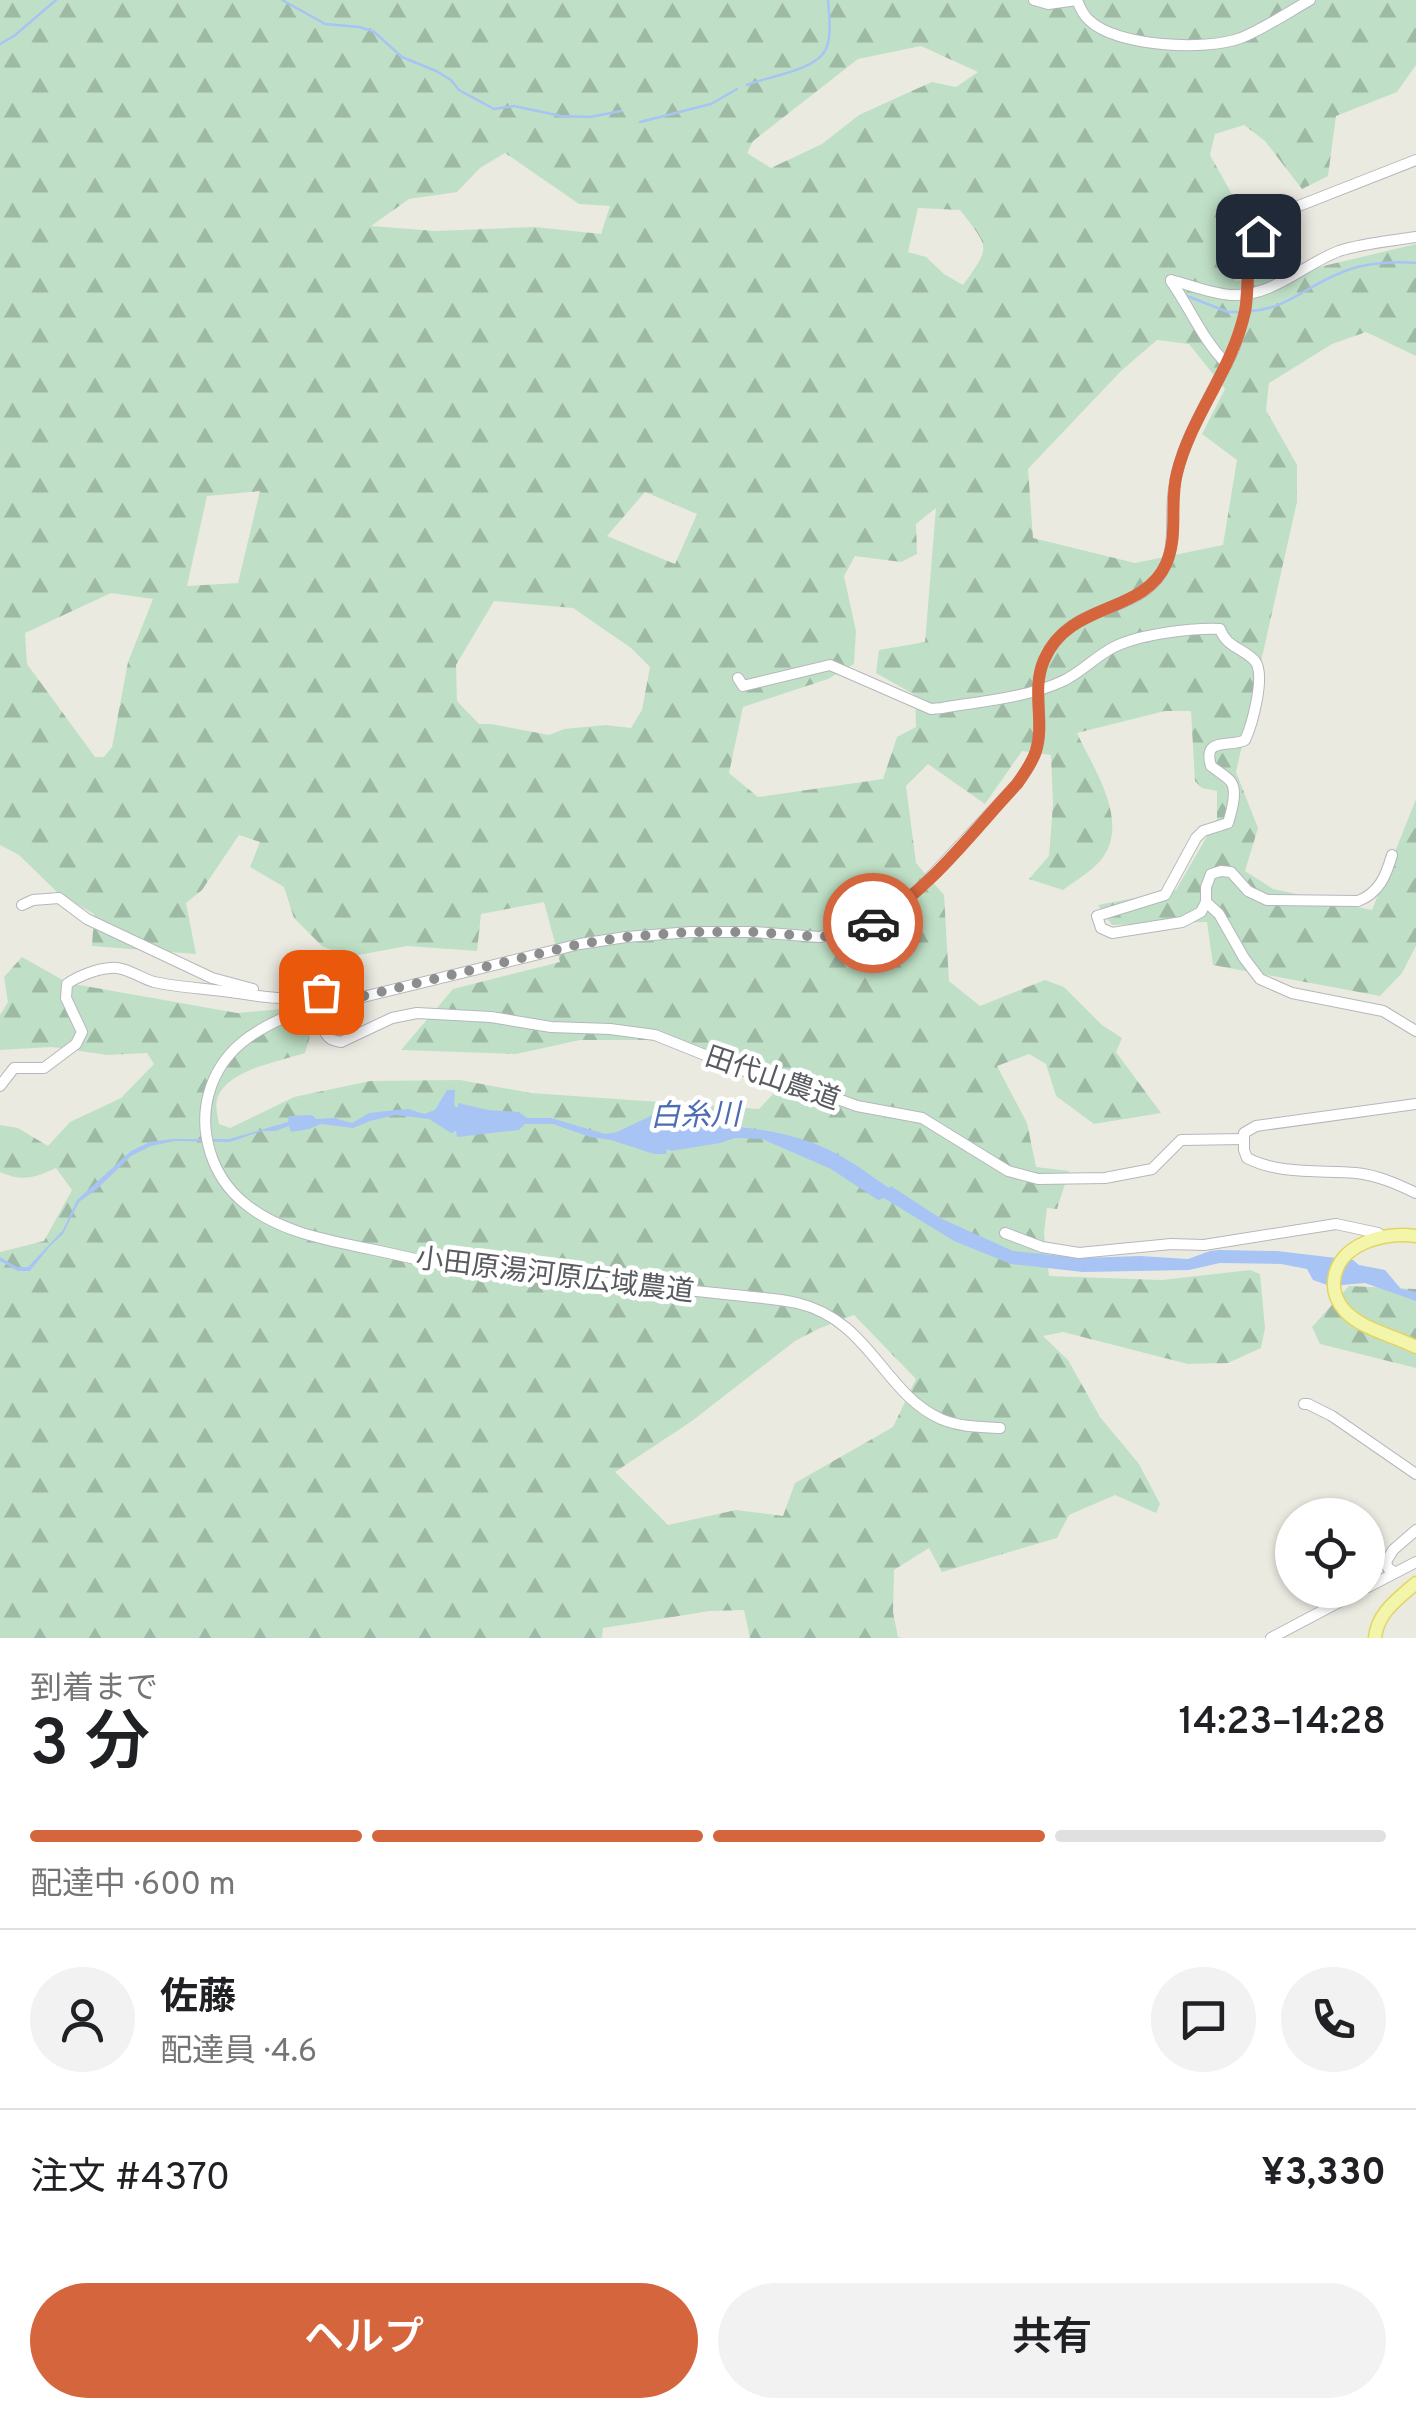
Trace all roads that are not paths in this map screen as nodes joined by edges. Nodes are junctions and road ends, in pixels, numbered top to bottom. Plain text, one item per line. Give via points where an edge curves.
1 (1034, 0) edge
2 (1077, 0) edge
3 (1310, 0) edge
4 (1416, 160) edge
5 (1416, 237) edge
6 (1227, 364) junction
7 (738, 678) dead end
8 (1037, 690) junction
9 (1392, 854) dead end
10 (1206, 902) junction
11 (22, 905) dead end
12 (272, 997) junction
13 (318, 1007) junction
14 (1416, 1031) edge
15 (0, 1086) edge
16 (1416, 1104) edge
17 (1243, 1140) junction
18 (1416, 1193) edge
19 (1005, 1234) dead end
20 (1416, 1236) edge
21 (1382, 1237) junction
22 (1416, 1347) edge
23 (1304, 1404) dead end
24 (1000, 1428) dead end
25 (1416, 1474) edge
26 (1416, 1530) edge
27 (1416, 1562) edge
28 (1394, 1572) junction
29 (1385, 1577) edge
30 (1416, 1583) edge
31 (1327, 1608) edge
32 (1271, 1638) edge
33 (1375, 1638) edge

1 - 2 street
2 - 3 street via 1088,20 1113,34 1196,45 1238,39
4 - 6 street, 小田原湯河原広域農道, bridge via 1290,209 1258,236 1248,265 1246,309
5 - 6 street via 1344,250 1274,287 1238,295 1171,280
6 - 8 street, 小田原湯河原広域農道 via 1181,457 1173,536 1159,577 1062,632 1044,659
7 - 8 street via 743,686 830,666 931,708
8 - 10 street via 1078,673 1113,647 1188,629 1220,629 1256,662 1259,686 1245,740 1219,743 1209,754 1211,766 1234,788 1228,824 1196,838 1165,895 1097,916 1112,933 1182,922
8 - 13 street, 小田原湯河原広域農道 via 1037,749 1023,776 922,886 870,925 819,937 626,937
9 - 10 street via 1380,886 1358,902 1268,900 1222,871 1210,874
10 - 14 street via 1260,979 1292,993 1383,1011
11 - 12 street via 59,898 212,978
12 - 13 street, bridge via 294,999 308,996 321,992 337,986 330,972 314,982
12 - 15 street via 164,984 108,968 67,984 66,998 82,1032 76,1044 44,1068 14,1068
13 - 17 street, 田代山農道 via 328,1036 341,1042 417,1013 655,1034 760,1077 922,1118 1008,1170 1038,1179 1139,1172 1162,1162 1181,1140
13 - 24 street, 小田原湯河原広域農道 via 243,1040 212,1085 205,1116 209,1147 244,1204 314,1237 445,1265 796,1302 845,1325 924,1409 956,1425
16 - 17 street via 1256,1126
17 - 18 street via 1247,1158 1258,1163 1360,1173
19 - 21 street via 1079,1253 1204,1245 1336,1224
20 - 21 main road
21 - 22 main road via 1350,1252 1338,1267 1334,1290 1353,1318
23 - 25 street
26 - 28 street via 1386,1562
27 - 28 street
28 - 29 street
30 - 33 main road via 1378,1621
31 - 32 street

